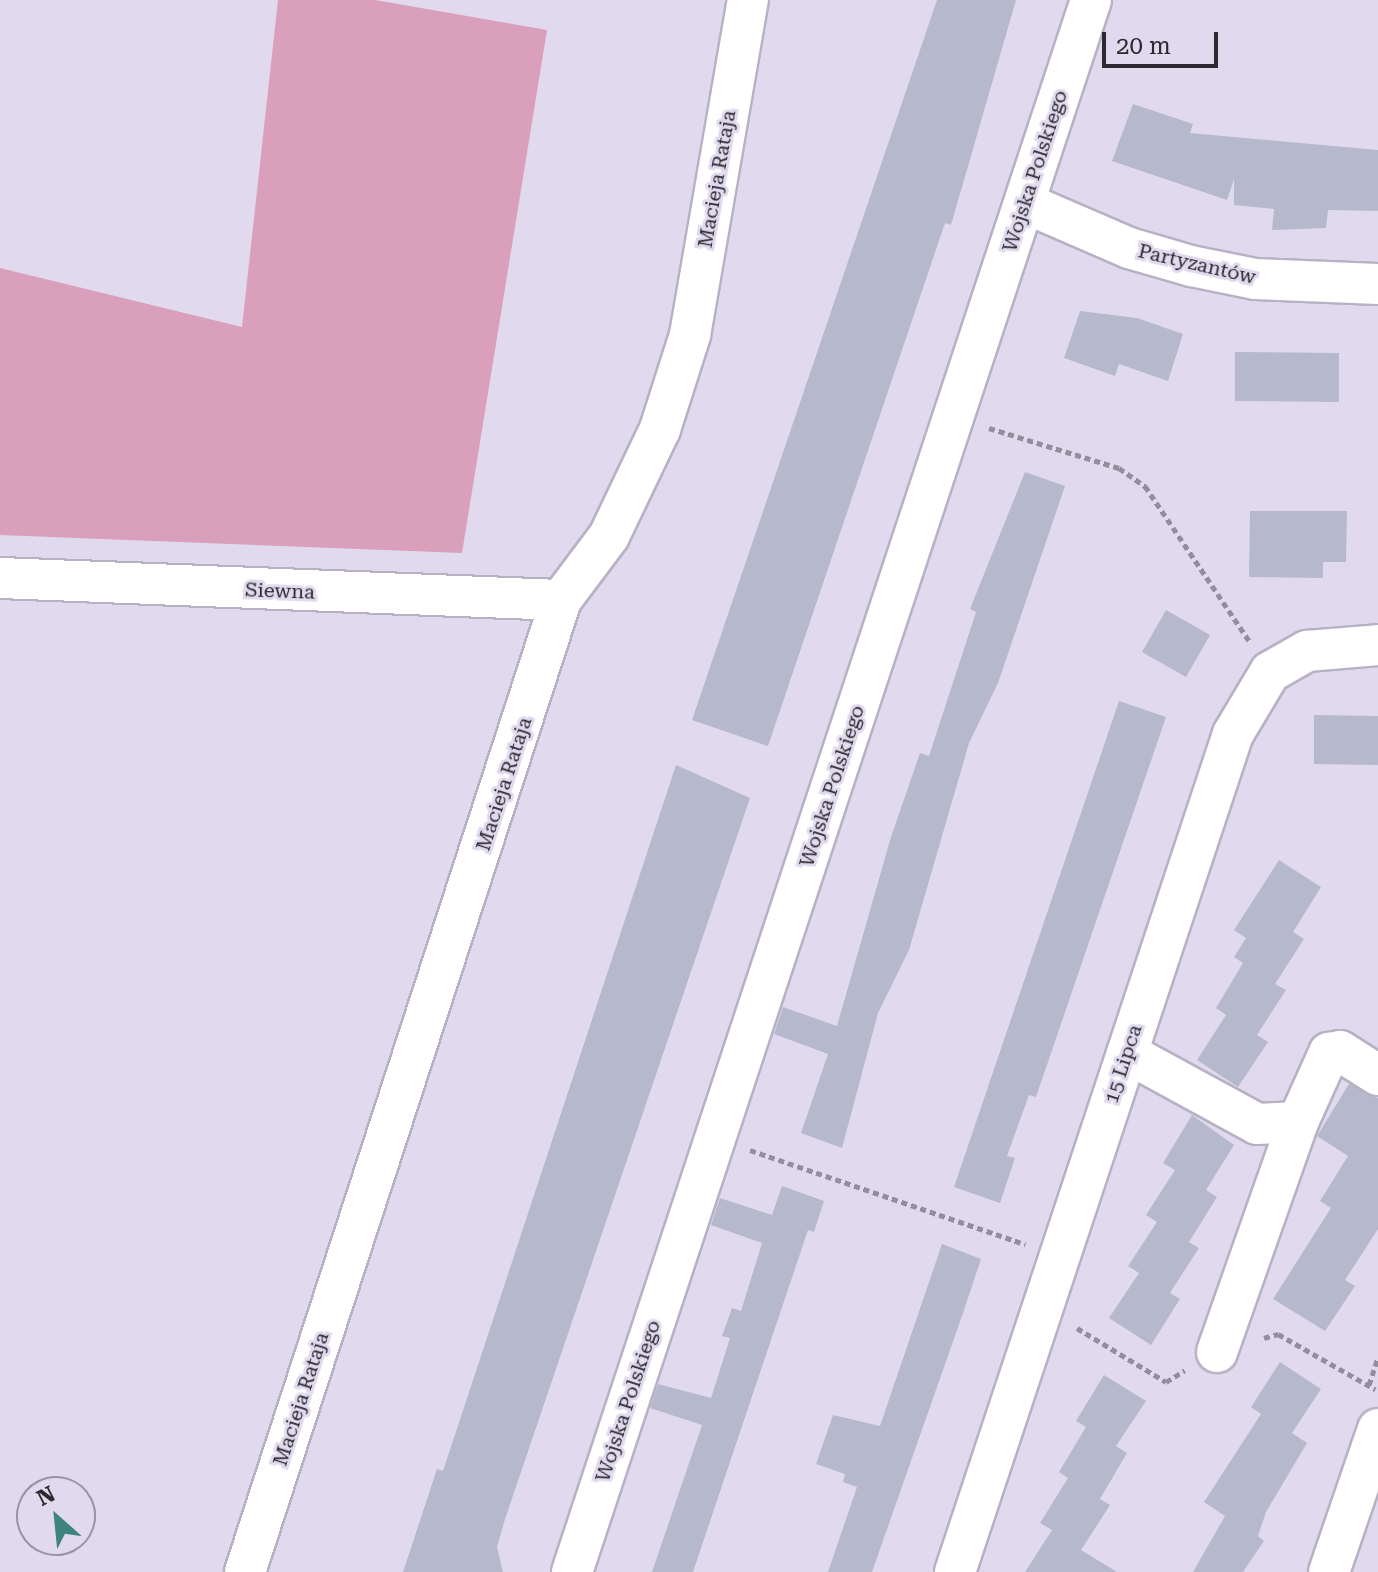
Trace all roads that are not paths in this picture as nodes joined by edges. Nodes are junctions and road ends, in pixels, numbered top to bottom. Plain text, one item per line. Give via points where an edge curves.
1 (748, 0) edge
2 (1091, 0) edge
3 (1025, 203) junction
4 (1378, 284) edge
5 (0, 578) edge
6 (561, 600) junction
7 (1378, 645) edge
8 (1127, 1053) junction
9 (1378, 1075) edge
10 (1298, 1122) junction
11 (1217, 1352) dead end
12 (1378, 1429) edge
13 (245, 1572) edge
14 (572, 1572) edge
15 (955, 1572) edge
16 (1329, 1572) edge

1 - 6 street, Macieja Rataja via 690,335 660,429 609,536
2 - 3 street, Wojska Polskiego
3 - 4 street, Partyzantów via 1129,248 1191,266 1255,279
3 - 14 street, Wojska Polskiego
5 - 6 street, Siewna
6 - 13 street, Macieja Rataja
7 - 8 street, 15 Lipca via 1307,651 1270,672 1233,734
8 - 10 street via 1244,1120
8 - 15 street, 15 Lipca
9 - 10 street via 1340,1051 1329,1053
10 - 11 street
12 - 16 street

